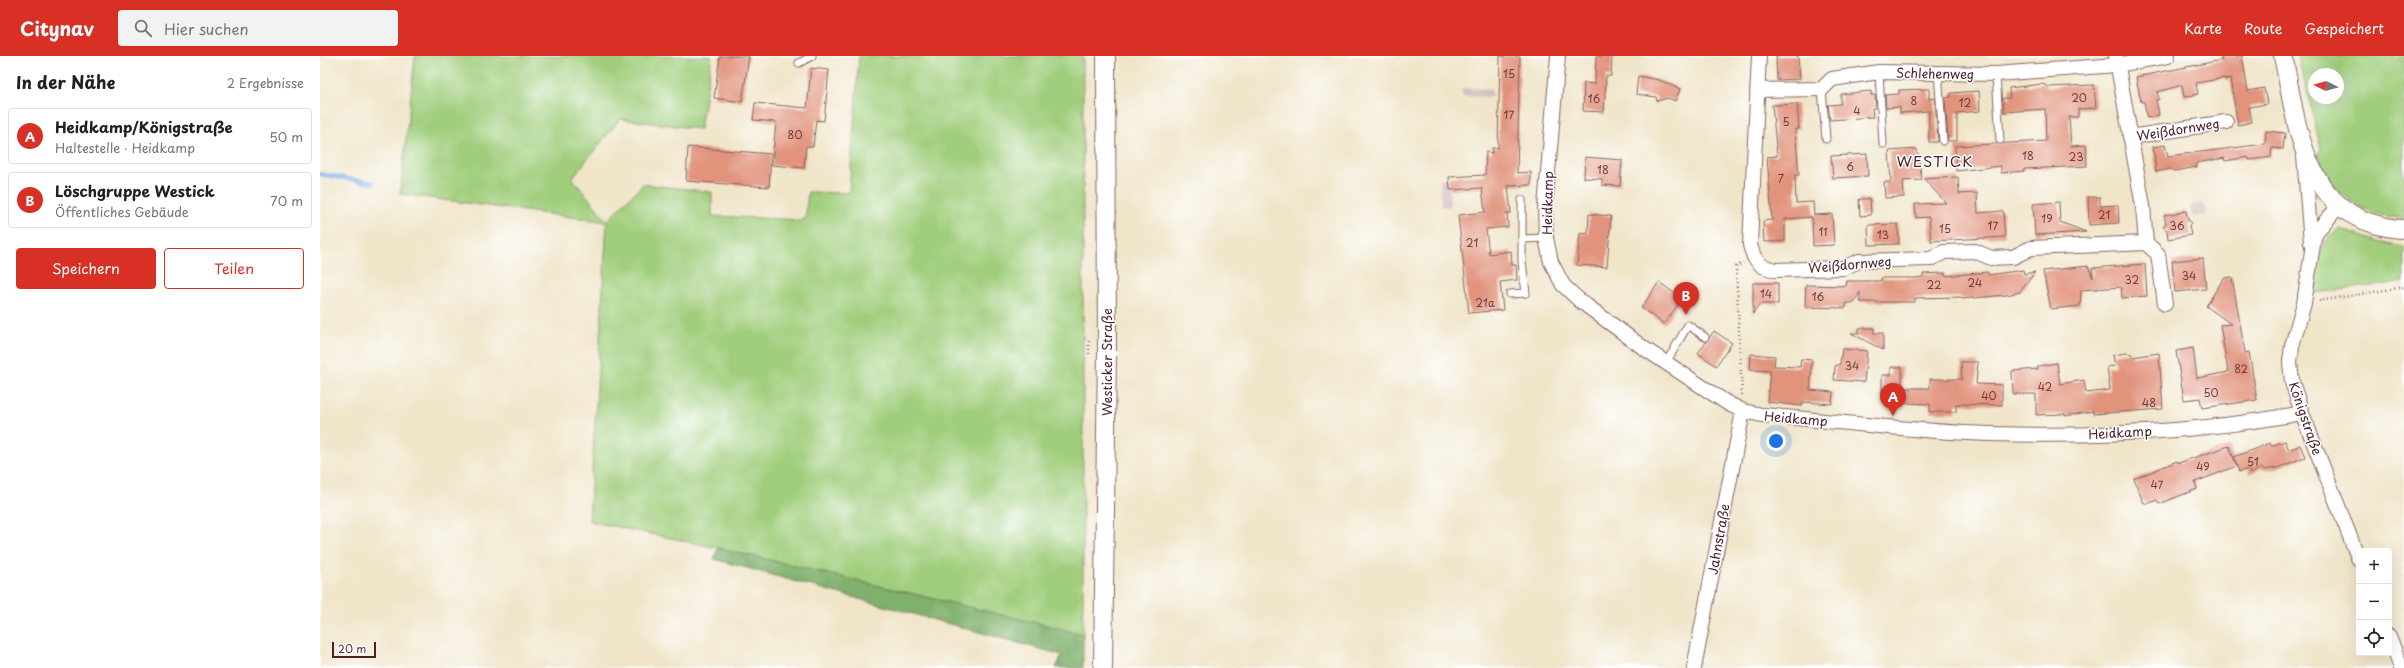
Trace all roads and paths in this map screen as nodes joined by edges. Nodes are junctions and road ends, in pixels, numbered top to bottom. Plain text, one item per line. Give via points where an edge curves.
1 (812, 56) edge
2 (1106, 56) edge
3 (1558, 56) edge
4 (1759, 56) edge
5 (2168, 56) edge
6 (2283, 56) edge
7 (2116, 61) edge
8 (799, 64) dead end
9 (1879, 72) junction
10 (1938, 72) junction
11 (1996, 74) junction
12 (1822, 88) junction
13 (1757, 90) junction
14 (2226, 122) dead end
15 (2130, 137) junction
16 (1826, 139) dead end
17 (2000, 140) dead end
18 (1943, 141) dead end
19 (1883, 144) dead end
20 (2304, 150) junction
21 (1522, 200) dead end
22 (2339, 206) junction
23 (2404, 229) edge
24 (1546, 238) junction
25 (1522, 239) junction
26 (2146, 243) junction
27 (2311, 248) junction
28 (1754, 257) junction
29 (2404, 287) edge
30 (1510, 294) dead end
31 (2304, 303) junction
32 (2165, 304) dead end
33 (1705, 337) dead end
34 (1666, 363) junction
35 (1743, 411) junction
36 (2302, 413) junction
37 (2356, 552) edge
38 (2392, 643) edge
39 (1103, 668) edge
40 (1694, 668) edge
41 (2402, 668) edge

1 - 8 lane
2 - 39 street, Westicker Straße
3 - 24 street, Heidkamp via 1545,207
4 - 13 street
5 - 7 street
6 - 20 street, Königstraße
7 - 11 street, Schlehenweg
7 - 15 street, Weißdornweg
9 - 10 street, Schlehenweg
9 - 12 street, Schlehenweg via 1832,79
9 - 19 lane
10 - 11 street, Schlehenweg
10 - 18 lane
11 - 17 lane
12 - 13 street, Schlehenweg
12 - 16 lane
13 - 28 street via 1750,228 1750,245
14 - 15 street, Weißdornweg
15 - 26 street, Weißdornweg
20 - 22 street, Königstraße via 2316,178
20 - 27 street, Königstraße
21 - 25 lane
22 - 23 street via 2356,217 2391,229
22 - 27 street, Königstraße via 2317,231
24 - 25 lane
24 - 34 street, Heidkamp via 1551,262 1563,285 1579,300
25 - 30 lane via 1526,293
26 - 28 street, Weißdornweg via 2031,248 2013,257 1991,258 1975,251 1944,252 1931,259 1860,261 1843,268 1774,270 1762,266
26 - 32 street via 2158,254
27 - 31 street, Königstraße
28 - 35 path via 1736,267
29 - 31 path
31 - 36 street, Königstraße via 2290,362 2292,382
33 - 34 lane via 1688,325
34 - 35 street, Heidkamp
35 - 36 street, Heidkamp via 1762,415 1991,434 2116,433 2238,424
35 - 40 street, Jahnstraße
36 - 37 street, Königstraße
38 - 41 street

